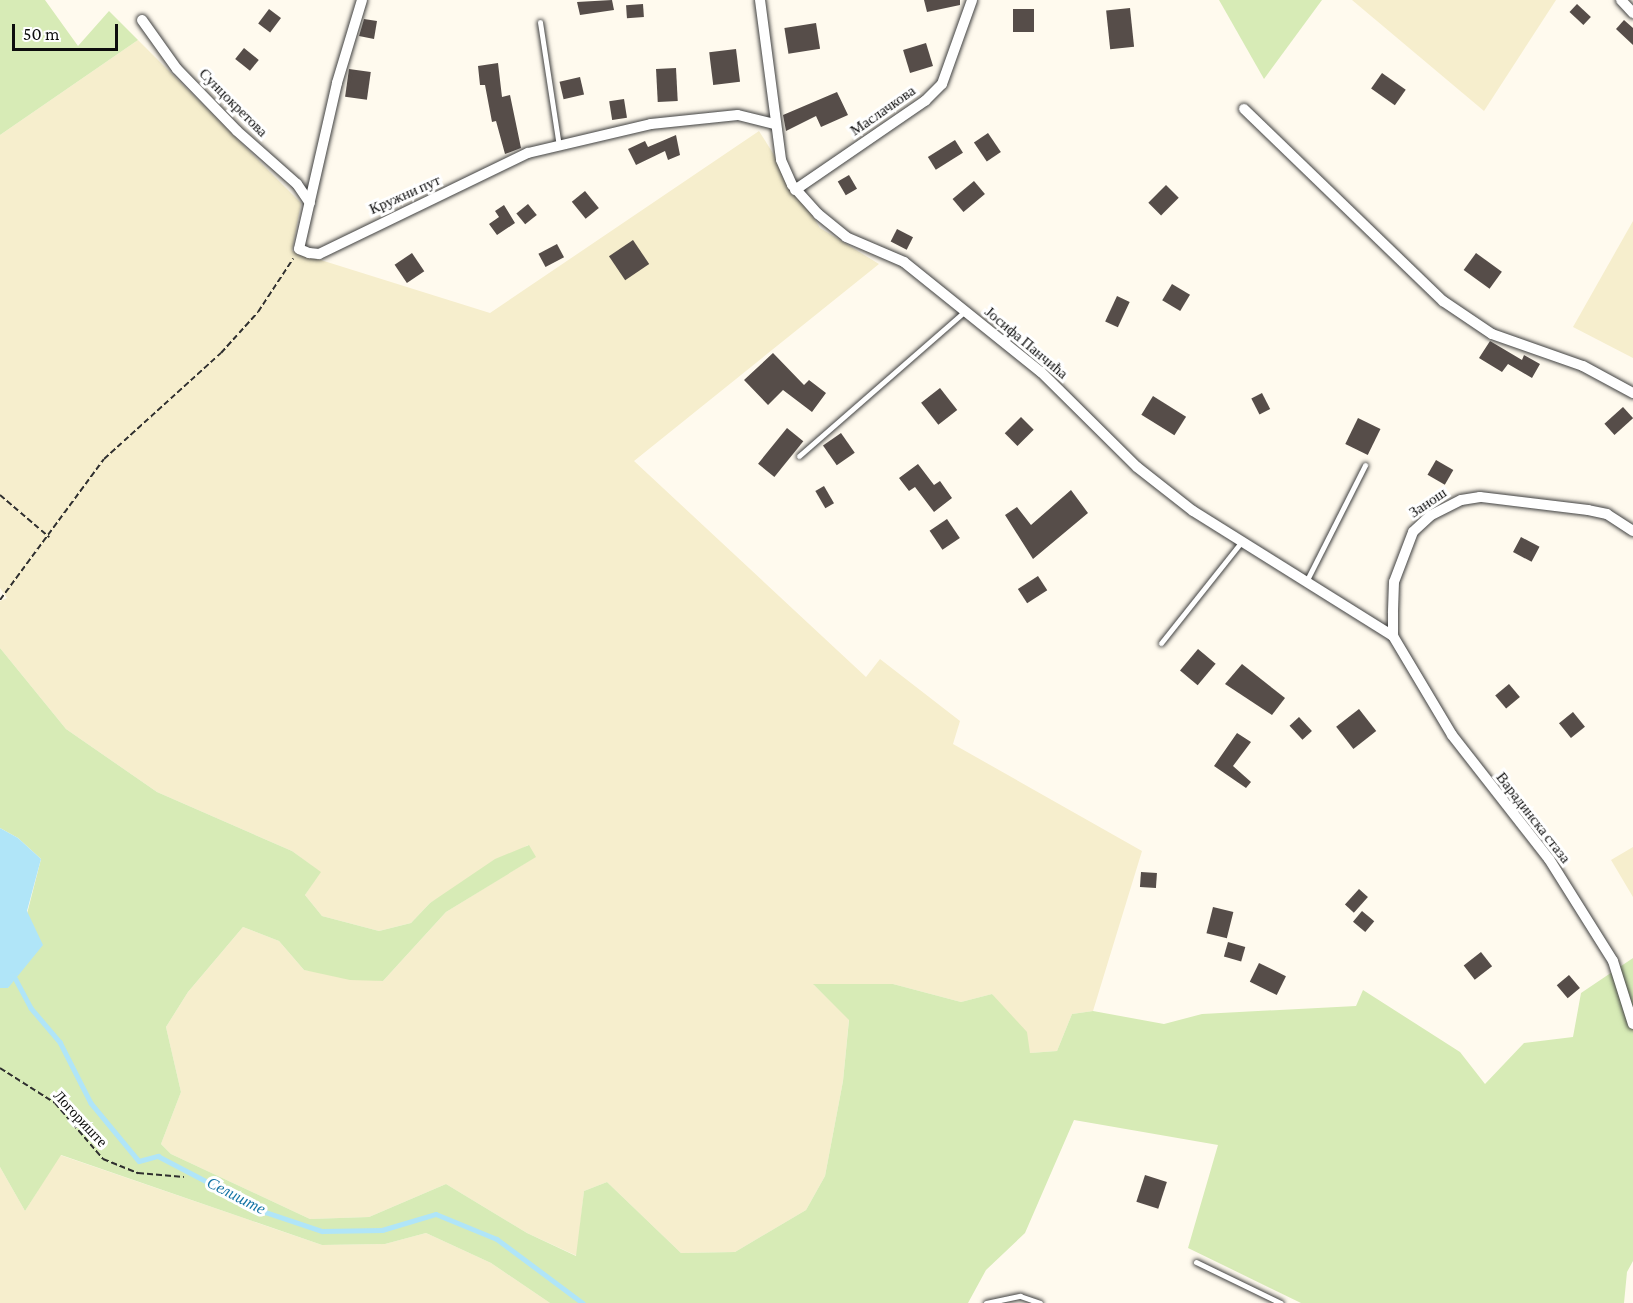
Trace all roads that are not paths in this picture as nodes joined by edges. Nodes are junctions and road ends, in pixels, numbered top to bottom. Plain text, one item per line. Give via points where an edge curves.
1 (362, 0) edge
2 (760, 0) edge
3 (972, 0) edge
4 (1621, 0) edge
5 (1633, 13) edge
6 (142, 20) dead end
7 (540, 22) dead end
8 (1244, 108) dead end
9 (774, 124) junction
10 (559, 146) junction
11 (795, 190) junction
12 (310, 203) junction
13 (965, 311) junction
14 (1633, 393) edge
15 (799, 456) dead end
16 (1365, 465) dead end
17 (1633, 531) edge
18 (1242, 541) junction
19 (1306, 582) junction
20 (1393, 636) junction
21 (1161, 643) dead end
22 (1633, 1024) edge
23 (1196, 1262) dead end
24 (986, 1303) edge
25 (1040, 1303) edge
26 (1281, 1303) edge

1 - 12 street via 337,84
2 - 9 street, Јосифа Панчића via 771,60
3 - 11 street, Маслачкова via 942,84 925,101
4 - 5 street
6 - 12 street, Сунцокретова via 177,69 297,184
7 - 10 lane
8 - 14 street via 1443,301 1492,334 1583,366
9 - 10 street, Кружни пут via 738,115 651,124
9 - 11 street, Јосифа Панчића via 781,160
10 - 12 street, Кружни пут via 528,153 319,254 299,249
11 - 13 street, Јосифа Панчића via 846,237 904,262
13 - 15 lane
13 - 18 street, Јосифа Панчића via 1041,372 1137,467
16 - 19 lane
17 - 20 street, Занош via 1607,514 1588,510 1480,497 1461,500 1430,516 1413,532 1394,582
18 - 19 street, Јосифа Панчића
18 - 21 lane
19 - 20 street, Јосифа Панчића
20 - 22 street, Варадинска стаза via 1452,735 1549,859 1613,961
23 - 26 lane
24 - 25 lane via 1020,1296

